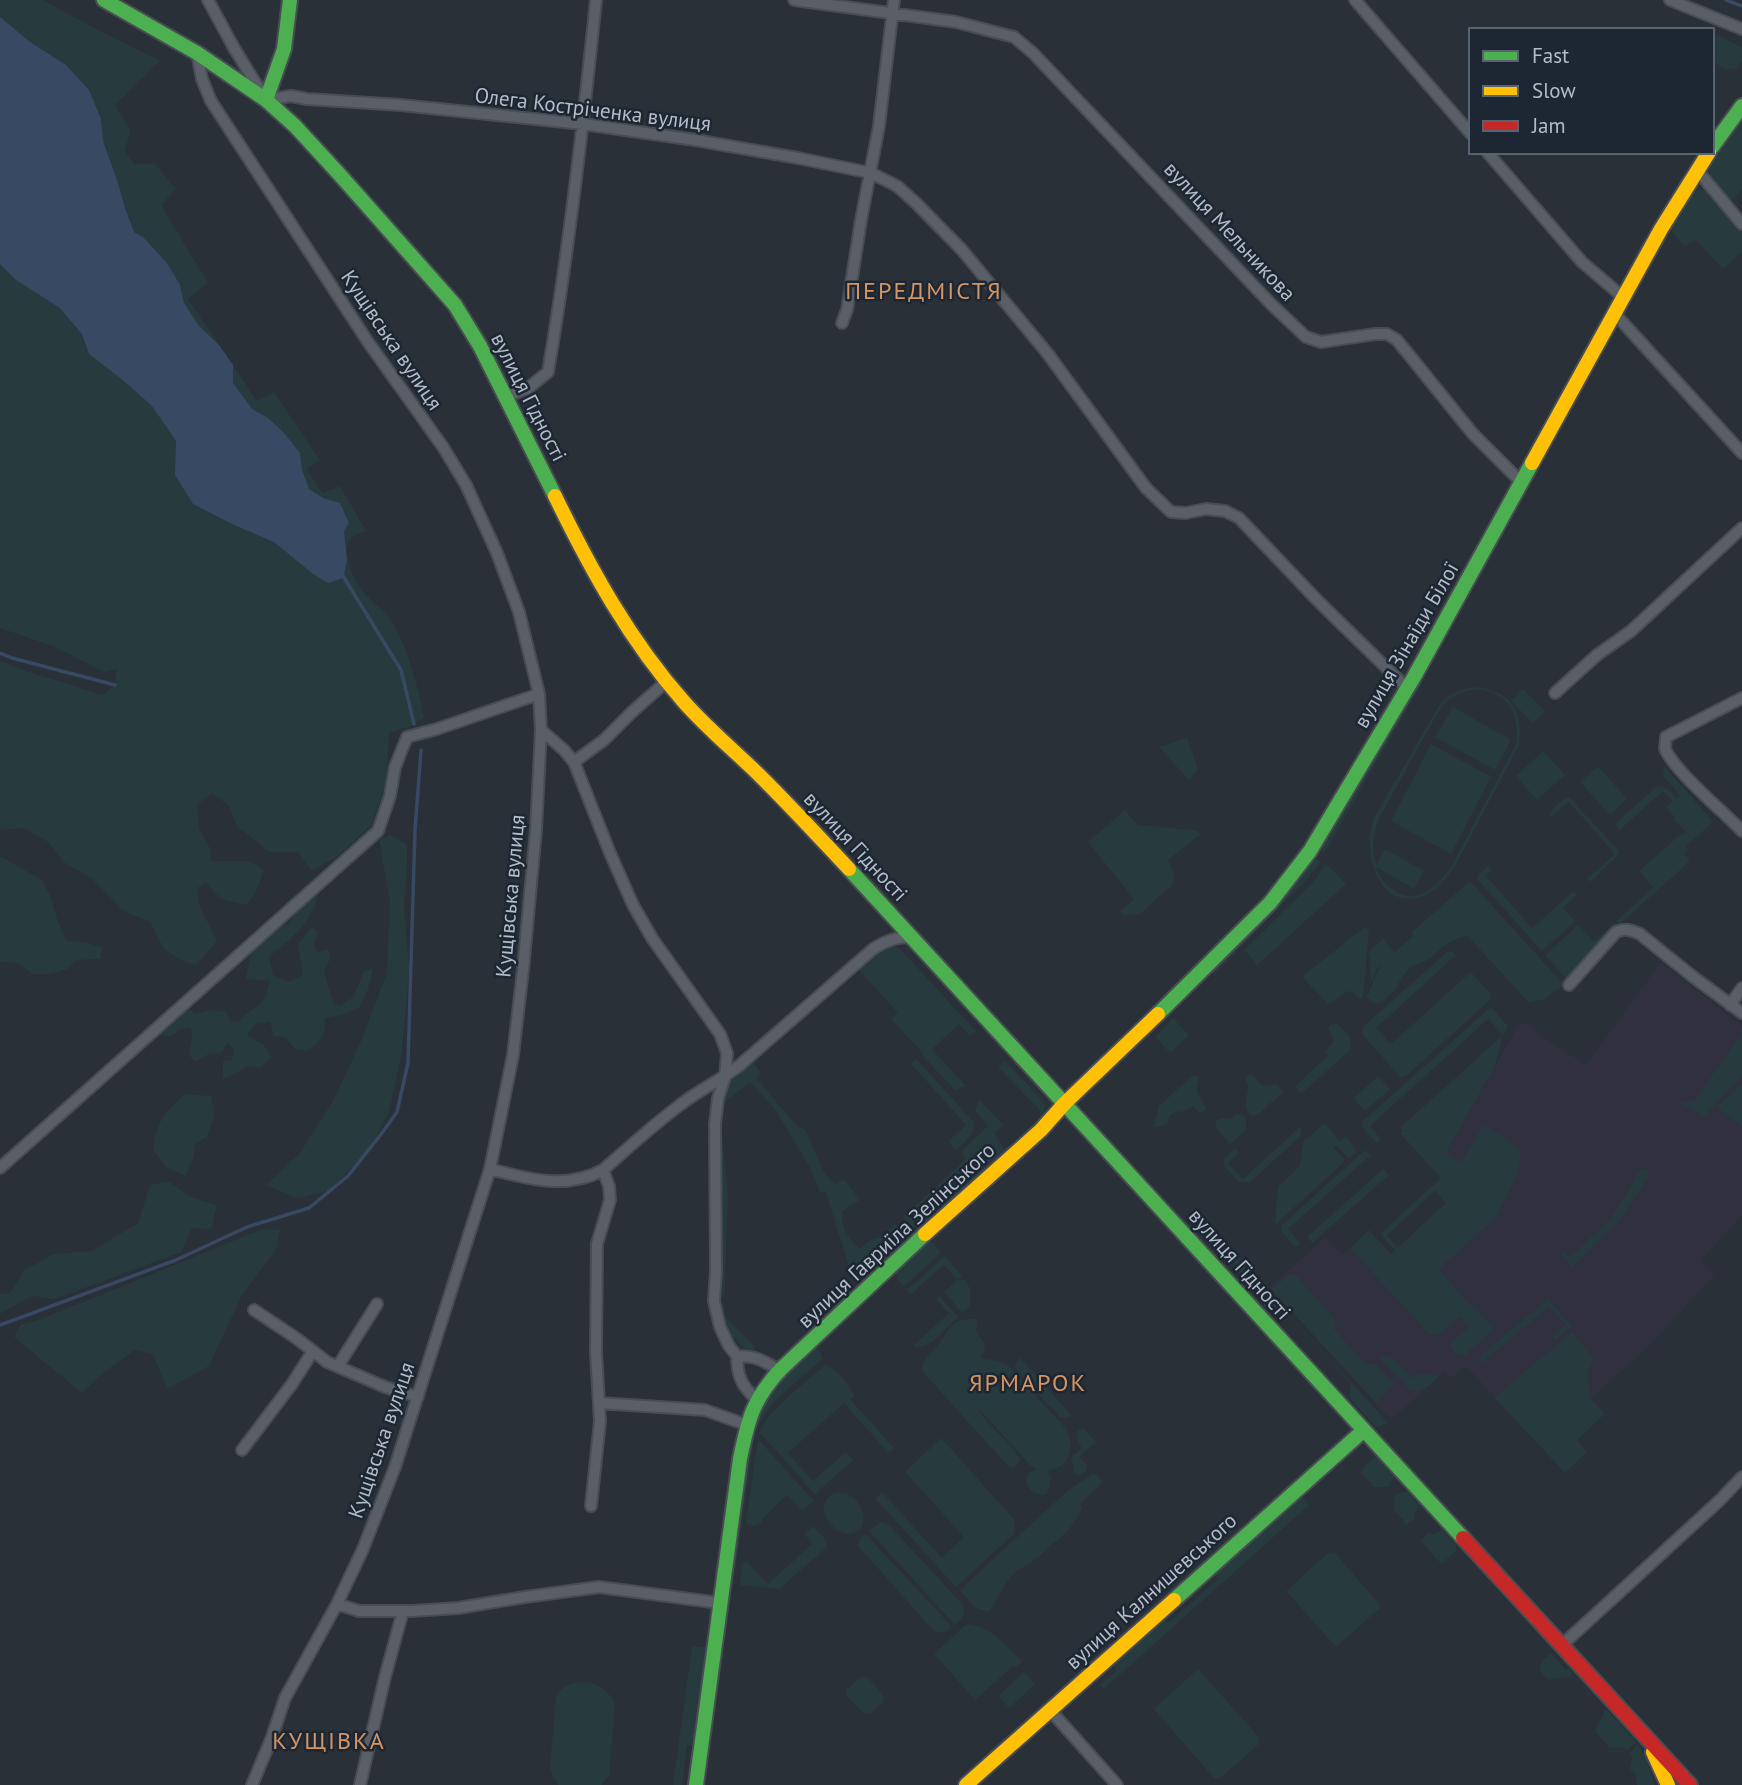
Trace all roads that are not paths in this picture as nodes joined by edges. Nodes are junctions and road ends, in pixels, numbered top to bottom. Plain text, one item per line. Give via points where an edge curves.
1 (104, 0) edge
2 (208, 0) edge
3 (290, 0) edge
4 (596, 0) edge
5 (794, 0) edge
6 (894, 0) edge
7 (1355, 0) edge
8 (1670, 0) edge
9 (893, 13) junction
10 (1742, 29) edge
11 (197, 53) junction
12 (266, 100) junction
13 (1742, 106) edge
14 (583, 124) junction
15 (1469, 132) edge
16 (1714, 144) edge
17 (1488, 154) edge
18 (1708, 154) edge
19 (1697, 170) junction
20 (871, 173) junction
21 (1742, 224) edge
22 (1624, 298) junction
23 (1615, 314) junction
24 (842, 323) dead end
25 (506, 396) junction
26 (1742, 453) edge
27 (1522, 483) junction
28 (1742, 528) edge
29 (667, 681) junction
30 (1407, 688) junction
31 (1555, 693) dead end
32 (538, 694) junction
33 (1742, 698) edge
34 (541, 730) junction
35 (574, 762) junction
36 (1742, 831) edge
37 (913, 937) junction
38 (1569, 985) dead end
39 (1742, 988) edge
40 (1730, 1005) junction
41 (1742, 1013) edge
42 (725, 1077) junction
43 (1065, 1102) junction
44 (0, 1168) edge
45 (490, 1169) junction
46 (603, 1170) junction
47 (377, 1304) dead end
48 (254, 1310) dead end
49 (313, 1351) junction
50 (737, 1356) junction
51 (338, 1366) junction
52 (780, 1371) junction
53 (418, 1398) junction
54 (757, 1400) junction
55 (599, 1403) junction
56 (747, 1424) junction
57 (1364, 1430) junction
58 (242, 1450) dead end
59 (1742, 1477) edge
60 (591, 1506) dead end
61 (720, 1603) junction
62 (337, 1604) junction
63 (403, 1611) junction
64 (1562, 1645) junction
65 (1621, 1709) junction
66 (1050, 1710) junction
67 (1690, 1784) edge
68 (252, 1785) edge
69 (360, 1785) edge
70 (696, 1785) edge
71 (966, 1785) edge
72 (1117, 1785) edge
73 (1660, 1785) edge
74 (1668, 1785) edge

1 - 11 street, вулиця Гідності
2 - 12 street
3 - 12 street via 284,49
4 - 14 street
5 - 9 street, вулиця Мельникова
6 - 9 street
7 - 15 street
8 - 10 street
9 - 20 street
9 - 27 street, вулиця Мельникова via 1014,37 1306,337 1321,342 1387,334 1397,340 1473,434
11 - 12 street, вулиця Гідності
11 - 32 street, Кущівська вулиця via 211,101 466,485 519,612
12 - 14 street, Олега Костріченка вулиця via 291,96
12 - 25 street, вулиця Гідності via 295,126 455,305
13 - 16 street
14 - 20 street, Олега Костріченка вулиця
14 - 25 street via 548,372 527,389
17 - 22 street via 1582,262
18 - 19 street, вулиця Зінаїди Білої
19 - 21 street
19 - 22 street, вулиця Зінаїди Білої
20 - 24 street
20 - 30 street, Олега Костріченка вулиця via 897,186 962,250 1048,354 1146,488 1171,512 1206,509 1225,511 1239,519
22 - 23 street, вулиця Зінаїди Білої
23 - 26 street
23 - 27 street, вулиця Зінаїди Білої
25 - 29 street, вулиця Гідності via 604,591
27 - 30 street, вулиця Зінаїди Білої
28 - 31 street via 1631,631
29 - 35 street
29 - 37 street, вулиця Гідності
30 - 43 street, вулиця Зінаїди Білої via 1289,881
32 - 34 street, Кущівська вулиця
32 - 44 street via 407,737 377,831
33 - 36 street via 1666,737 1665,747 1672,760
34 - 35 street
34 - 45 street, Кущівська вулиця via 523,970 513,1055
35 - 42 street via 639,916 720,1034 727,1053
37 - 42 street via 896,937 873,949
37 - 43 street, вулиця Гідності
38 - 40 street via 1616,932 1631,930
39 - 40 street
40 - 41 street
42 - 46 street via 682,1102
42 - 50 street via 715,1124 714,1301 720,1327
43 - 52 street, вулиця Гавриїла Зелінського via 1041,1130
43 - 57 street, вулиця Гідності
45 - 46 street via 540,1181 576,1180
45 - 53 street, Кущівська вулиця
46 - 55 street via 610,1200 597,1244
47 - 51 street
48 - 49 street
49 - 51 street
49 - 58 street
50 - 52 street via 751,1356
50 - 54 street via 737,1373
51 - 53 street
52 - 54 street, вулиця Гавриїла Зелінського
53 - 62 street, Кущівська вулиця via 391,1478
54 - 56 street, вулиця Гавриїла Зелінського
55 - 56 street via 705,1410
55 - 60 street
56 - 61 street, вулиця Гавриїла Зелінського
57 - 64 street, вулиця Гідності
57 - 66 street, вулиця Калнишевського
59 - 64 street
61 - 63 street via 599,1587 458,1608
61 - 70 street, вулиця Гавриїла Зелінського
62 - 63 street via 359,1611
62 - 68 street, Кущівська вулиця via 285,1698
63 - 69 street
64 - 65 street, вулиця Гідності
65 - 67 street, вулиця Гідності
65 - 73 street, вулиця Гідності via 1643,1743
65 - 74 street, вулиця Гідності via 1654,1754
66 - 71 street, вулиця Калнишевського
66 - 72 street

